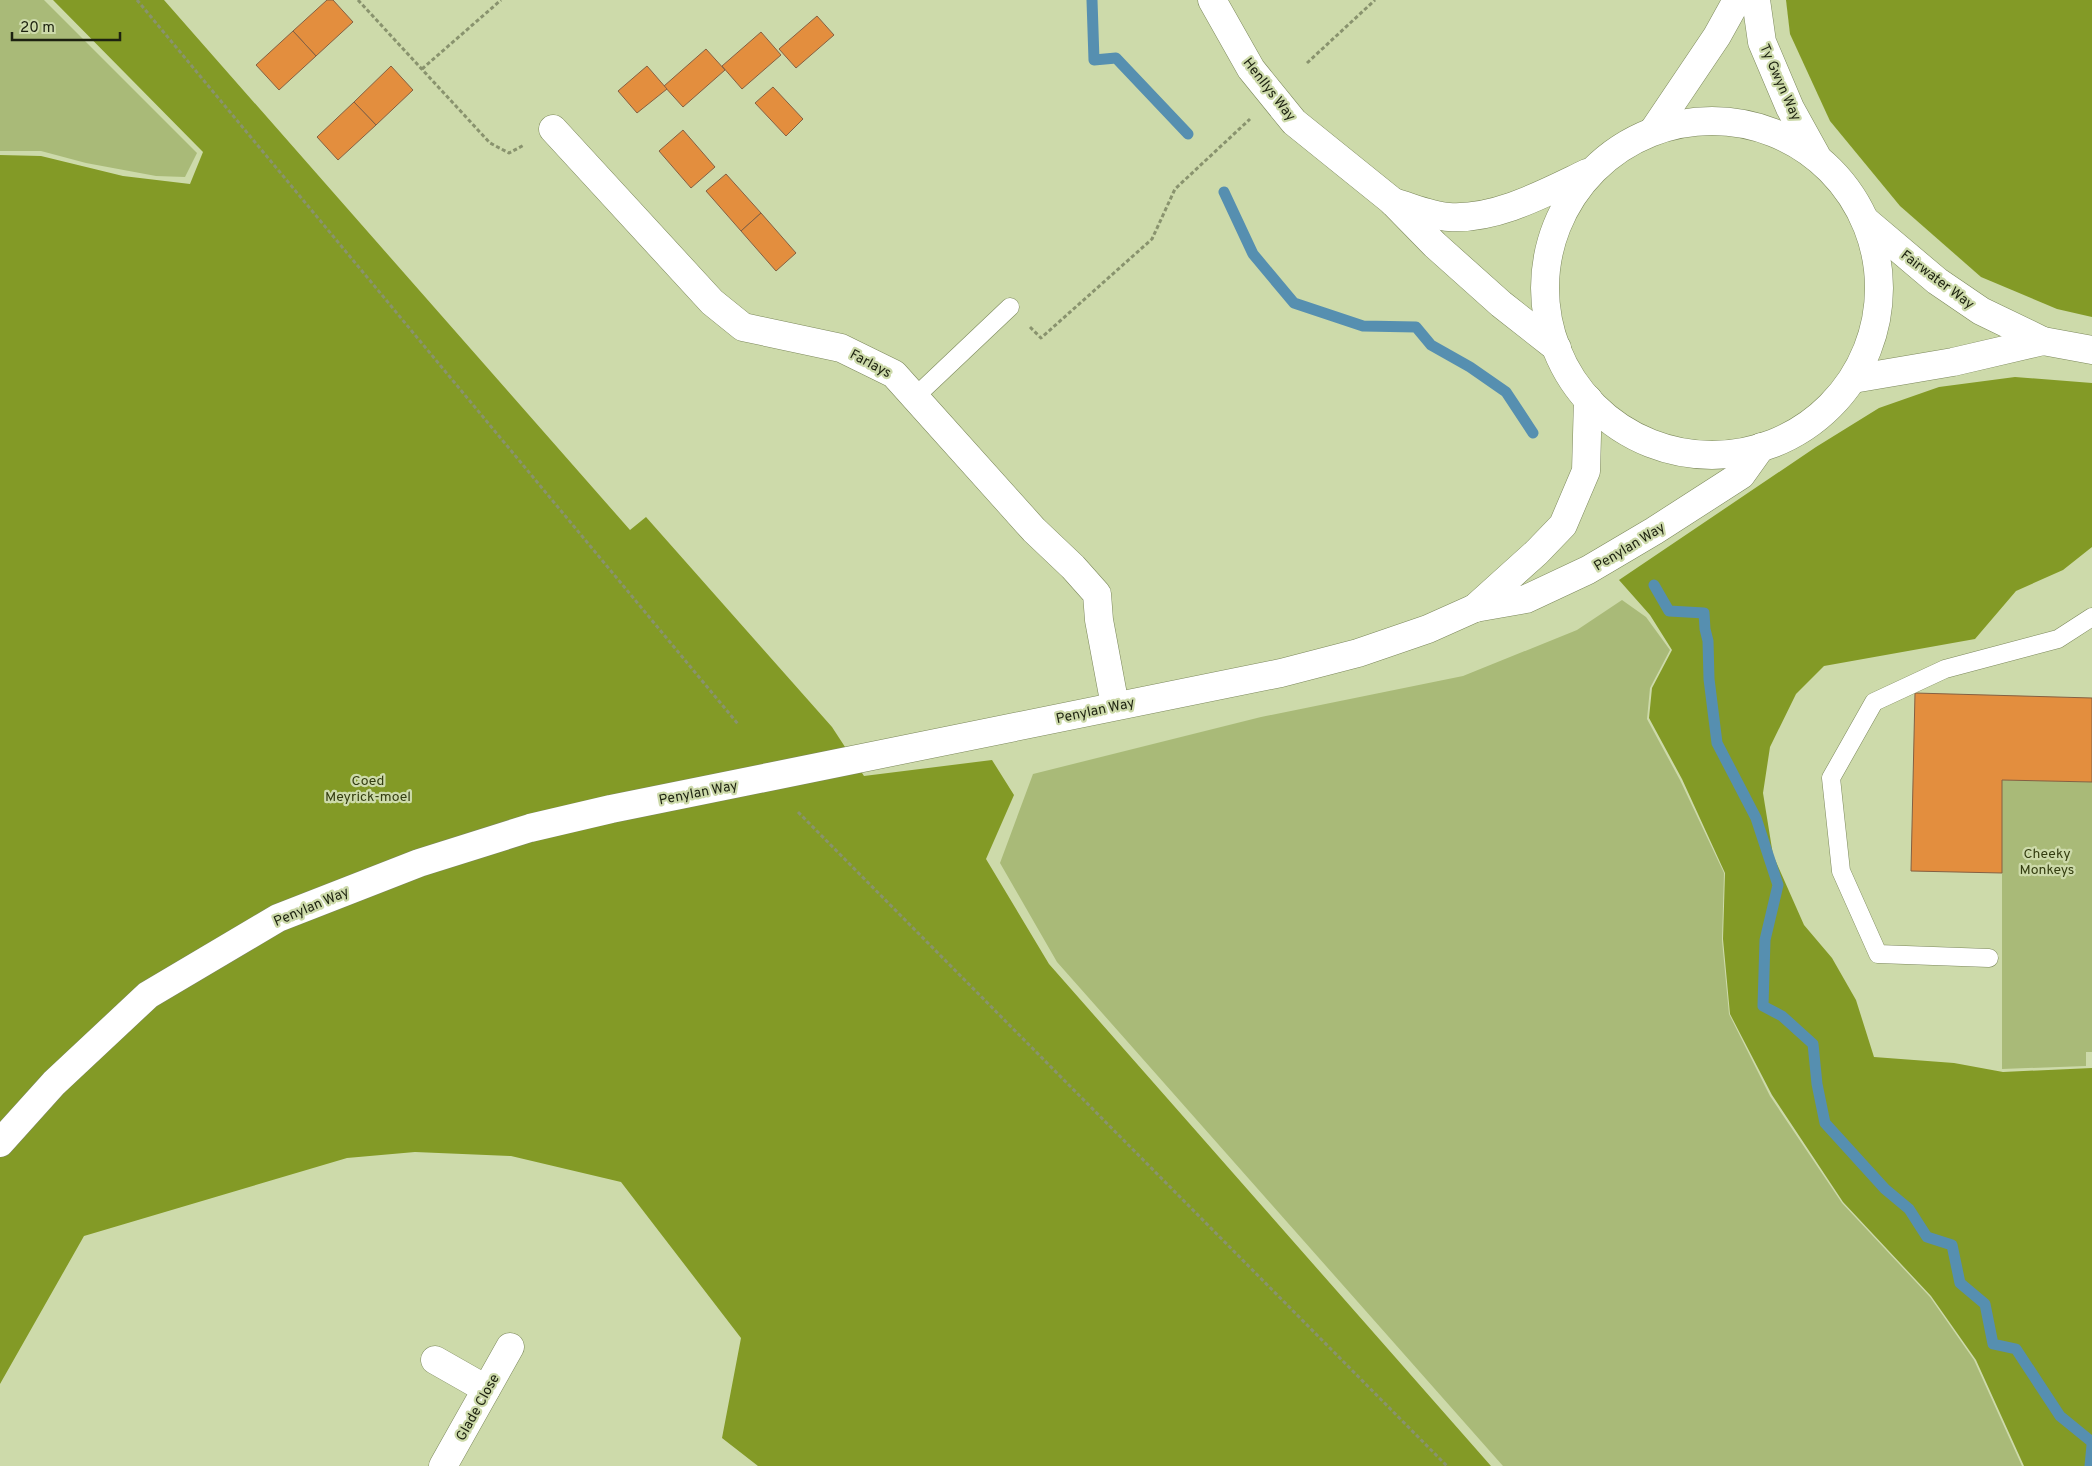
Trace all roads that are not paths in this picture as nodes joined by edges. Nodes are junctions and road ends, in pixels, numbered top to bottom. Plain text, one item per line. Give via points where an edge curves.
1 (1212, 0) edge
2 (1737, 0) edge
3 (1756, 0) edge
4 (553, 129) road end
5 (1653, 131) junction
6 (1819, 160) junction
7 (1592, 170) junction
8 (1392, 201) junction
9 (1866, 222) junction
10 (1010, 307) road end
11 (2043, 341) junction
12 (1557, 348) junction
13 (2092, 350) edge
14 (1853, 379) junction
15 (915, 397) junction
16 (1588, 399) junction
17 (1761, 447) junction
18 (1475, 608) junction
19 (2092, 617) edge
20 (1115, 706) junction
21 (1989, 958) dead end
22 (0, 1143) edge
23 (510, 1347) dead end
24 (435, 1360) dead end
25 (486, 1389) junction
26 (443, 1466) edge

1 - 8 street, Henllys Way via 1251,68 1294,122
2 - 5 street via 1681,93
3 - 6 street, Ty Gwyn Way via 1762,42 1790,108
4 - 15 street, Farlays via 712,302 736,322 744,327 841,348 894,374
5 - 6 street via 1677,123 1709,120 1742,123 1774,132 1803,147
5 - 7 street via 1617,150
6 - 9 street via 1850,193
7 - 8 street, Henllys Way via 1540,196 1477,217 1447,217
7 - 12 street via 1560,218 1547,257 1544,290 1548,322
8 - 12 street, Henllys Way via 1434,245
9 - 11 street, Fairwater Way via 1937,282 1981,311
9 - 14 street via 1876,253 1879,294 1877,318 1868,350
10 - 15 lane
11 - 13 street, Fairwater Way
11 - 14 street, Fairwater Way via 1953,362
12 - 16 street via 1574,382
14 - 17 street via 1832,405 1807,426 1778,442
15 - 20 street, Farlays via 1034,530 1073,566 1097,594
16 - 17 street via 1621,428 1650,443 1682,452 1714,455 1747,452
16 - 18 street, Penylan Way via 1586,471 1563,525
17 - 18 street, Penylan Way via 1741,475 1654,532 1588,570 1526,599
18 - 20 street, Penylan Way via 1428,629 1339,658 1281,673
19 - 21 lane via 2058,639 1945,669 1874,702 1831,778 1841,872 1878,954
20 - 22 street, Penylan Way via 530,828 419,863 278,918 148,995 54,1082
23 - 25 street, Glade Close
24 - 25 street
25 - 26 street, Glade Close

